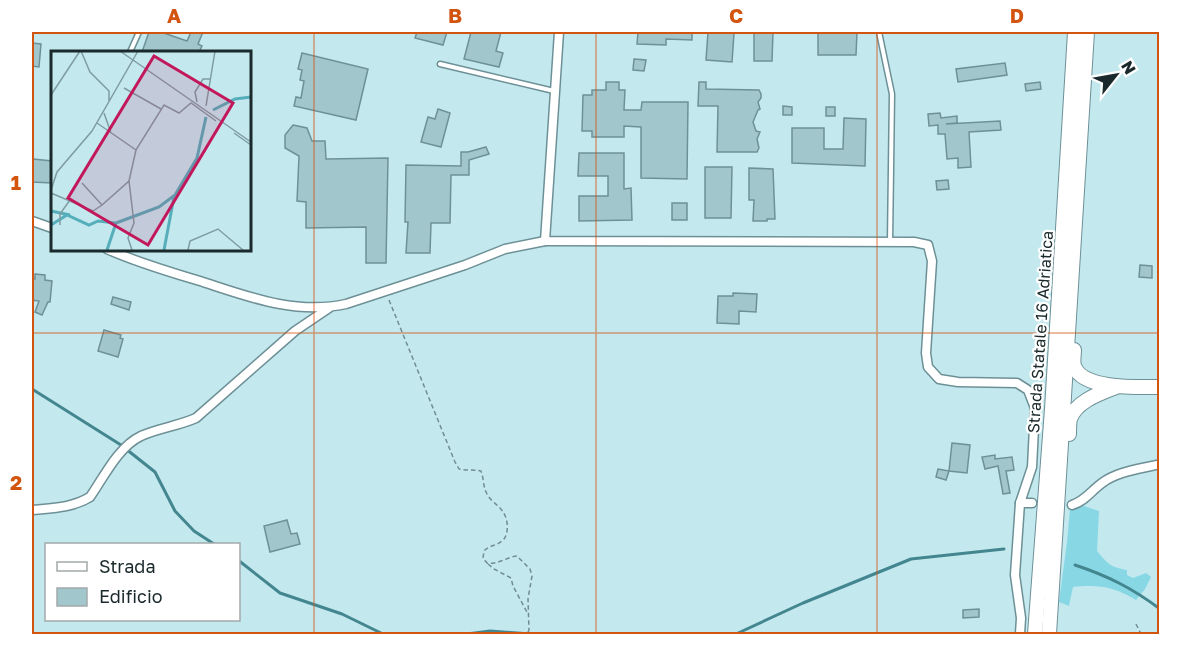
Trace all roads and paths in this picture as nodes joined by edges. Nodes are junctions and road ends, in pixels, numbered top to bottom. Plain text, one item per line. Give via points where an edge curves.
1 (139, 32) edge
2 (559, 32) edge
3 (879, 32) edge
4 (1075, 32) edge
5 (1087, 32) edge
6 (130, 51) edge
7 (440, 64) dead end
8 (555, 91) junction
9 (32, 221) edge
10 (51, 228) edge
11 (544, 241) junction
12 (890, 242) junction
13 (1073, 247) junction
14 (109, 250) edge
15 (382, 292) junction
16 (329, 308) junction
17 (1116, 387) junction
18 (1160, 387) edge
19 (1160, 464) edge
20 (1057, 498) junction
21 (1020, 502) junction
22 (1032, 503) dead end
23 (1072, 505) dead end
24 (32, 510) edge
25 (487, 563) junction
26 (529, 615) junction
27 (1136, 624) dead end
28 (527, 634) edge
29 (1020, 634) edge
30 (1035, 634) edge
31 (1049, 634) edge
32 (1141, 634) edge

1 - 6 lane
2 - 8 street
3 - 12 lane via 892,94
4 - 30 highway, Strada Statale 16 Adriatica
5 - 13 highway, Strada Statale 16 Adriatica
7 - 8 lane
8 - 11 street
9 - 10 street
11 - 12 street
11 - 15 street via 505,249
12 - 21 street via 928,245 932,261 928,368 939,379 1010,382 1028,390 1035,408 1032,467
13 - 17 highway via 1079,276 1074,364 1079,374 1091,381
13 - 20 highway, Strada Statale 16 Adriatica
14 - 16 street via 136,262 278,305
15 - 16 street
15 - 25 path via 390,300 459,469 481,471 489,498 504,513 504,539 484,551
16 - 24 street via 295,330 196,418 131,442 90,497 81,503
17 - 18 highway
17 - 20 highway via 1092,397 1070,419 1067,470
19 - 23 street via 1114,476 1082,502
20 - 31 highway, Strada Statale 16 Adriatica
21 - 22 street
21 - 29 street via 1015,575
25 - 26 path via 511,578
25 - 26 path via 517,556 525,561 532,576
26 - 28 path
27 - 32 path

